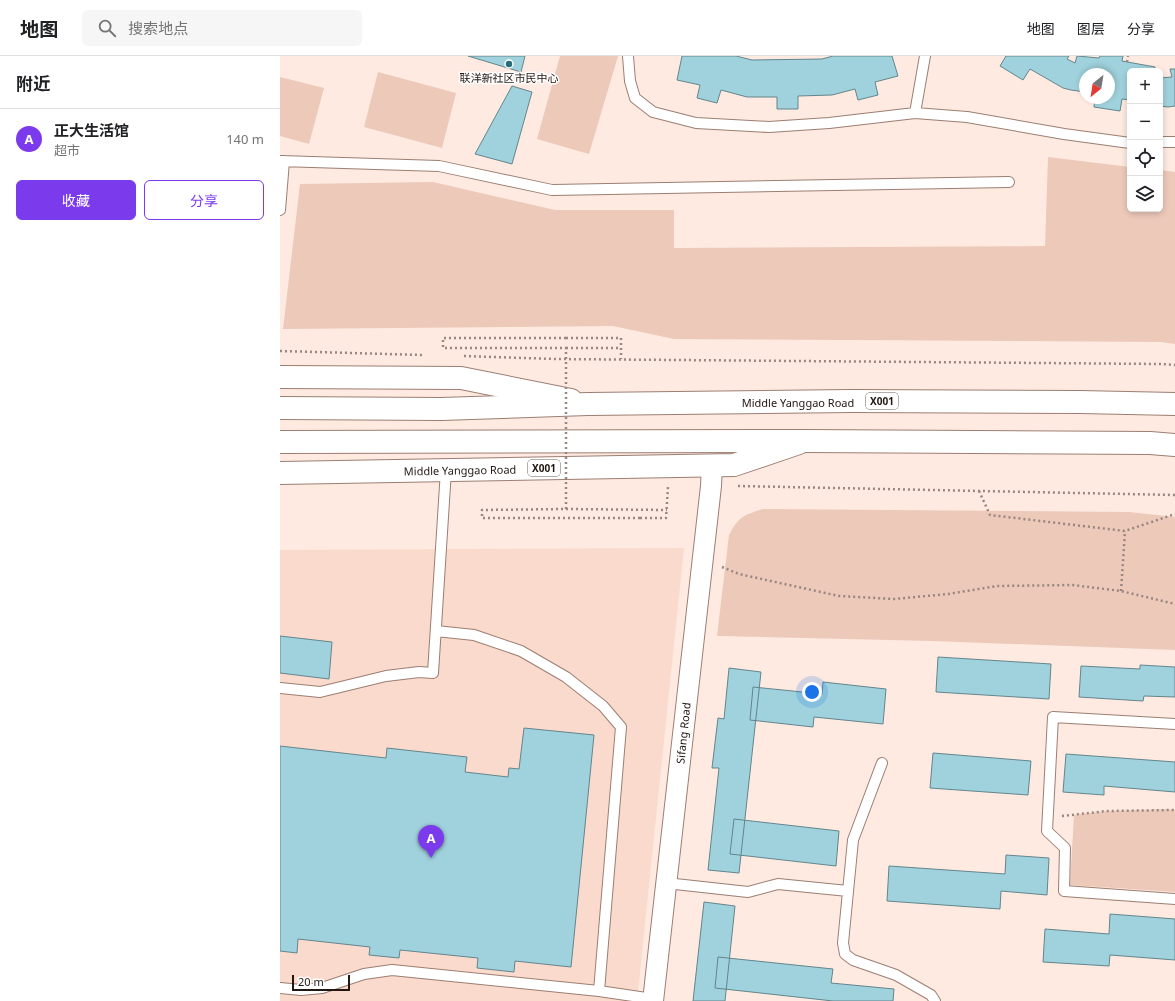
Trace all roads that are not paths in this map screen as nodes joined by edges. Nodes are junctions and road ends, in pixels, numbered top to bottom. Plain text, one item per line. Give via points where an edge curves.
1 (628, 56) edge
2 (925, 56) edge
3 (914, 113) junction
4 (1163, 142) edge
5 (1175, 142) edge
6 (1127, 143) edge
7 (282, 161) edge
8 (1009, 182) dead end
9 (280, 210) edge
10 (280, 377) edge
11 (588, 404) junction
12 (1175, 404) edge
13 (280, 408) edge
14 (805, 441) junction
15 (280, 442) edge
16 (1175, 444) edge
17 (712, 465) junction
18 (446, 470) junction
19 (280, 472) edge
20 (436, 631) junction
21 (280, 688) edge
22 (1175, 724) edge
23 (882, 763) dead end
24 (666, 883) junction
25 (848, 891) junction
26 (1175, 899) edge
27 (280, 988) edge
28 (598, 991) junction
29 (653, 1000) edge
30 (935, 1001) edge

1 - 3 lane via 630,81 635,98 653,112 696,123 770,127
2 - 3 lane
3 - 6 lane via 967,117
4 - 5 lane
7 - 8 lane via 439,166 552,190
7 - 9 lane
10 - 11 main road, Middle Yanggao Road / X001 via 461,378
11 - 12 main road, Middle Yanggao Road / X001 via 868,401
11 - 13 main road, Middle Yanggao Road via 441,408
14 - 15 main road, Middle Yanggao Road / X001
14 - 16 main road, Middle Yanggao Road / X001
14 - 17 main road, Middle Yanggao Road / X001 via 734,465
17 - 18 main road, Middle Yanggao Road / X001
17 - 24 street, Sifang Road
18 - 19 main road, Middle Yanggao Road / X001
18 - 20 lane
20 - 21 lane via 433,673 386,676 320,692
20 - 28 lane via 474,634 522,651 566,677 604,706 621,727
22 - 26 lane via 1053,717 1047,831 1065,848 1064,891
23 - 25 lane via 853,840
24 - 25 lane via 748,892 778,884
24 - 29 street, Sifang Road
25 - 30 lane via 842,943 845,954 853,960 896,975 931,995
27 - 28 lane via 322,988 364,974 392,970
28 - 29 lane

